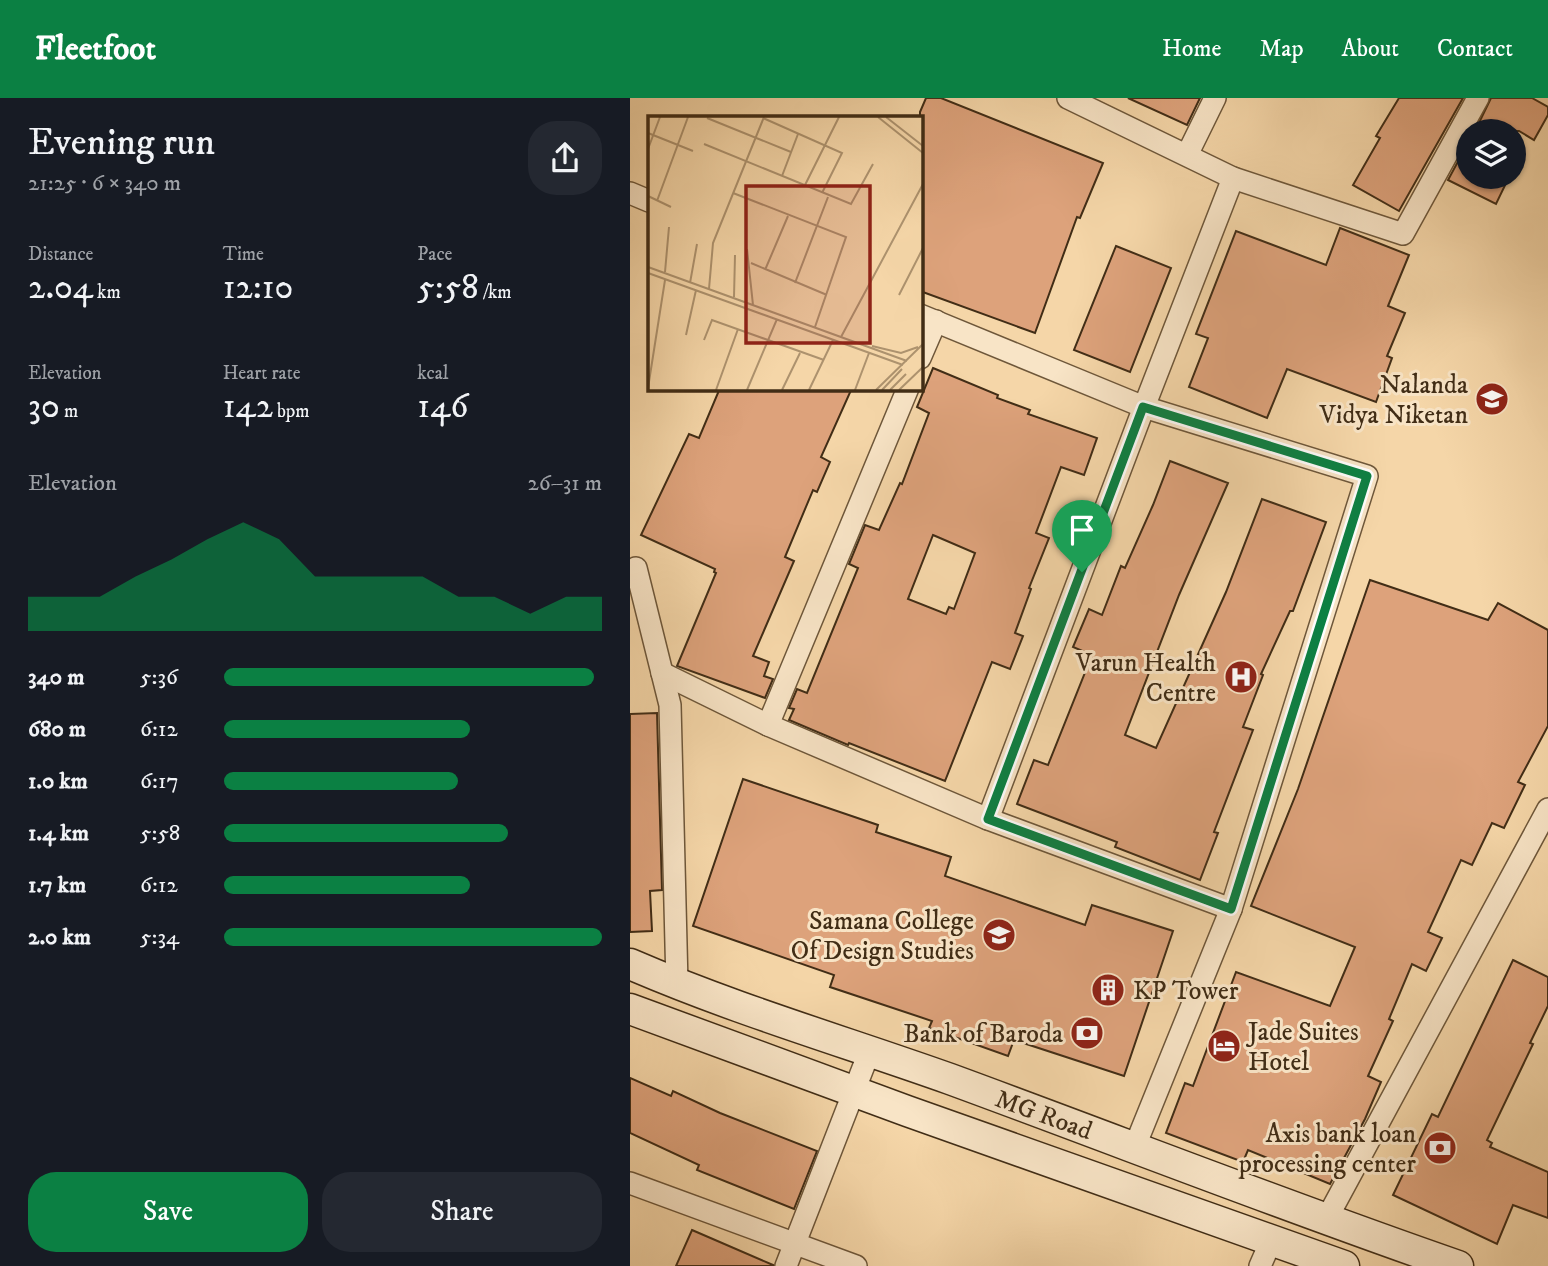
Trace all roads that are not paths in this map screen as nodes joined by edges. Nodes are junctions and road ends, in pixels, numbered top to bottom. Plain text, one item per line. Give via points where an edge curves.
1 (1068, 98) edge
2 (1215, 98) edge
3 (1478, 98) edge
4 (1186, 155) junction
5 (1233, 178) junction
6 (630, 193) edge
7 (648, 201) edge
8 (928, 318) edge
9 (922, 348) edge
10 (907, 390) edge
11 (1143, 407) junction
12 (636, 568) dead end
13 (662, 673) junction
14 (768, 725) junction
15 (1548, 808) edge
16 (988, 819) junction
17 (1231, 909) junction
18 (630, 964) edge
19 (677, 984) junction
20 (630, 1009) edge
21 (870, 1050) junction
22 (852, 1091) junction
23 (1135, 1146) junction
24 (630, 1183) edge
25 (1326, 1220) junction
26 (796, 1242) junction
27 (1265, 1254) edge
28 (786, 1266) edge
29 (856, 1266) edge
30 (1344, 1266) edge
31 (1458, 1266) edge

1 - 4 street
2 - 4 street
3 - 5 street via 1403,234
4 - 5 street
5 - 11 street
6 - 7 street
8 - 9 street
8 - 11 street
10 - 14 street
11 - 16 street
11 - 17 street via 1367,476
12 - 13 street
13 - 14 street
13 - 19 street via 670,705
14 - 16 street
15 - 25 street
16 - 17 street
17 - 23 street
18 - 19 main road, MG Road
19 - 21 main road, MG Road
20 - 22 main road, MG Road
21 - 22 street
21 - 23 main road, MG Road
22 - 26 street
22 - 27 main road, MG Road
23 - 25 main road, MG Road
24 - 26 street
25 - 31 main road, MG Road
26 - 28 street
26 - 29 street
27 - 30 main road, MG Road

